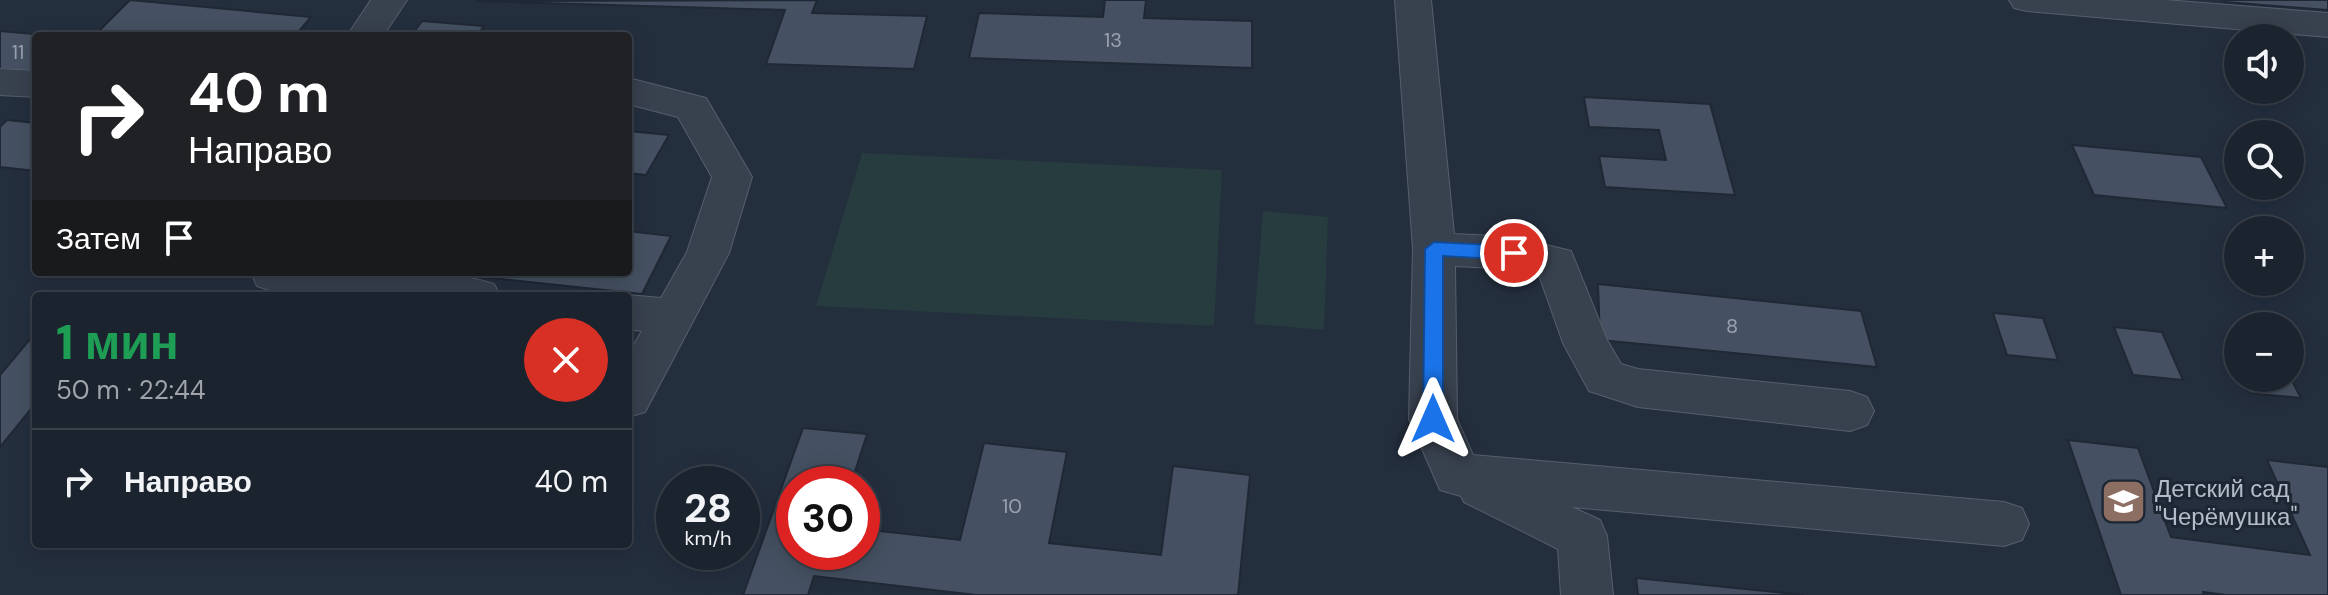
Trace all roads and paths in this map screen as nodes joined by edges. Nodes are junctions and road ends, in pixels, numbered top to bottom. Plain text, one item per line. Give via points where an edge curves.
1 (389, 0) edge
2 (1413, 0) edge
3 (2027, 0) edge
4 (2328, 25) edge
5 (368, 32) edge
6 (0, 82) edge
7 (32, 84) edge
8 (632, 92) edge
9 (1434, 249) junction
10 (291, 276) edge
11 (441, 292) edge
12 (632, 312) edge
13 (672, 317) junction
14 (632, 391) edge
15 (1850, 411) dead end
16 (1457, 475) junction
17 (2004, 524) dead end
18 (1587, 595) edge

1 - 5 street
2 - 9 street
3 - 4 street
6 - 7 street
8 - 13 street via 692,107 732,177 708,253
9 - 15 street via 1514,253 1556,263 1605,378 1638,388
9 - 16 street via 1433,419
10 - 11 street
12 - 13 street
13 - 14 street
16 - 17 street
16 - 18 street via 1582,536

